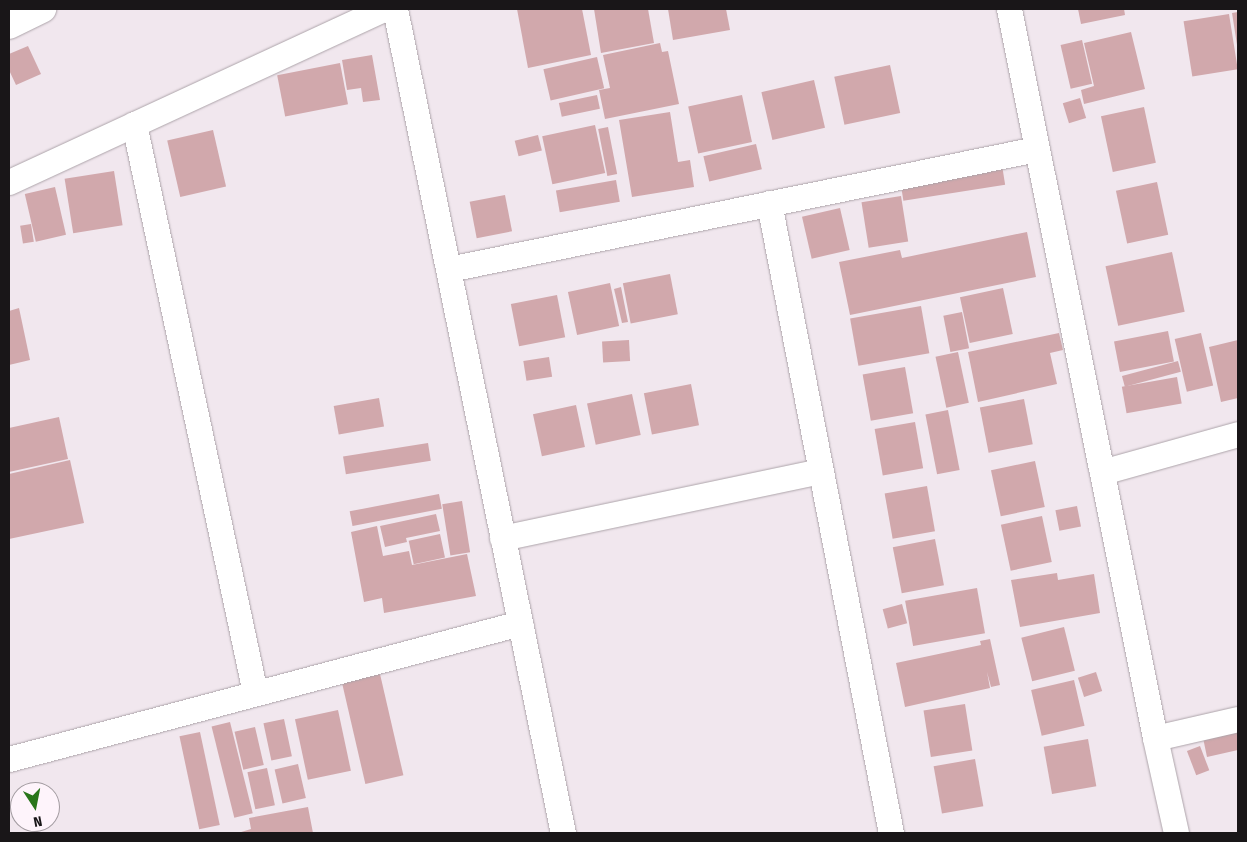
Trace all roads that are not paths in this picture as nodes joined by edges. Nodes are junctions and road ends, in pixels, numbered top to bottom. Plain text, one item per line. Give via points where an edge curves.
1 (42, 9) edge
2 (383, 9) edge
3 (395, 9) edge
4 (1009, 9) edge
5 (9, 25) edge
6 (134, 124) junction
7 (1036, 149) junction
8 (9, 182) edge
9 (769, 203) junction
10 (449, 270) junction
11 (1238, 434) edge
12 (820, 471) junction
13 (1102, 472) junction
14 (502, 538) junction
15 (520, 622) junction
16 (254, 694) junction
17 (1238, 719) edge
18 (1155, 738) junction
19 (9, 759) edge
20 (562, 833) edge
21 (891, 833) edge
22 (1176, 833) edge

1 - 5 main road
2 - 6 street
3 - 10 street
4 - 7 street
6 - 8 street
6 - 16 street
7 - 9 street
7 - 13 street
9 - 10 street
9 - 12 street
10 - 14 street
11 - 13 street
12 - 14 street
12 - 21 street
13 - 18 street
14 - 15 street
15 - 16 street
15 - 20 street
16 - 19 street
17 - 18 street
18 - 22 street

